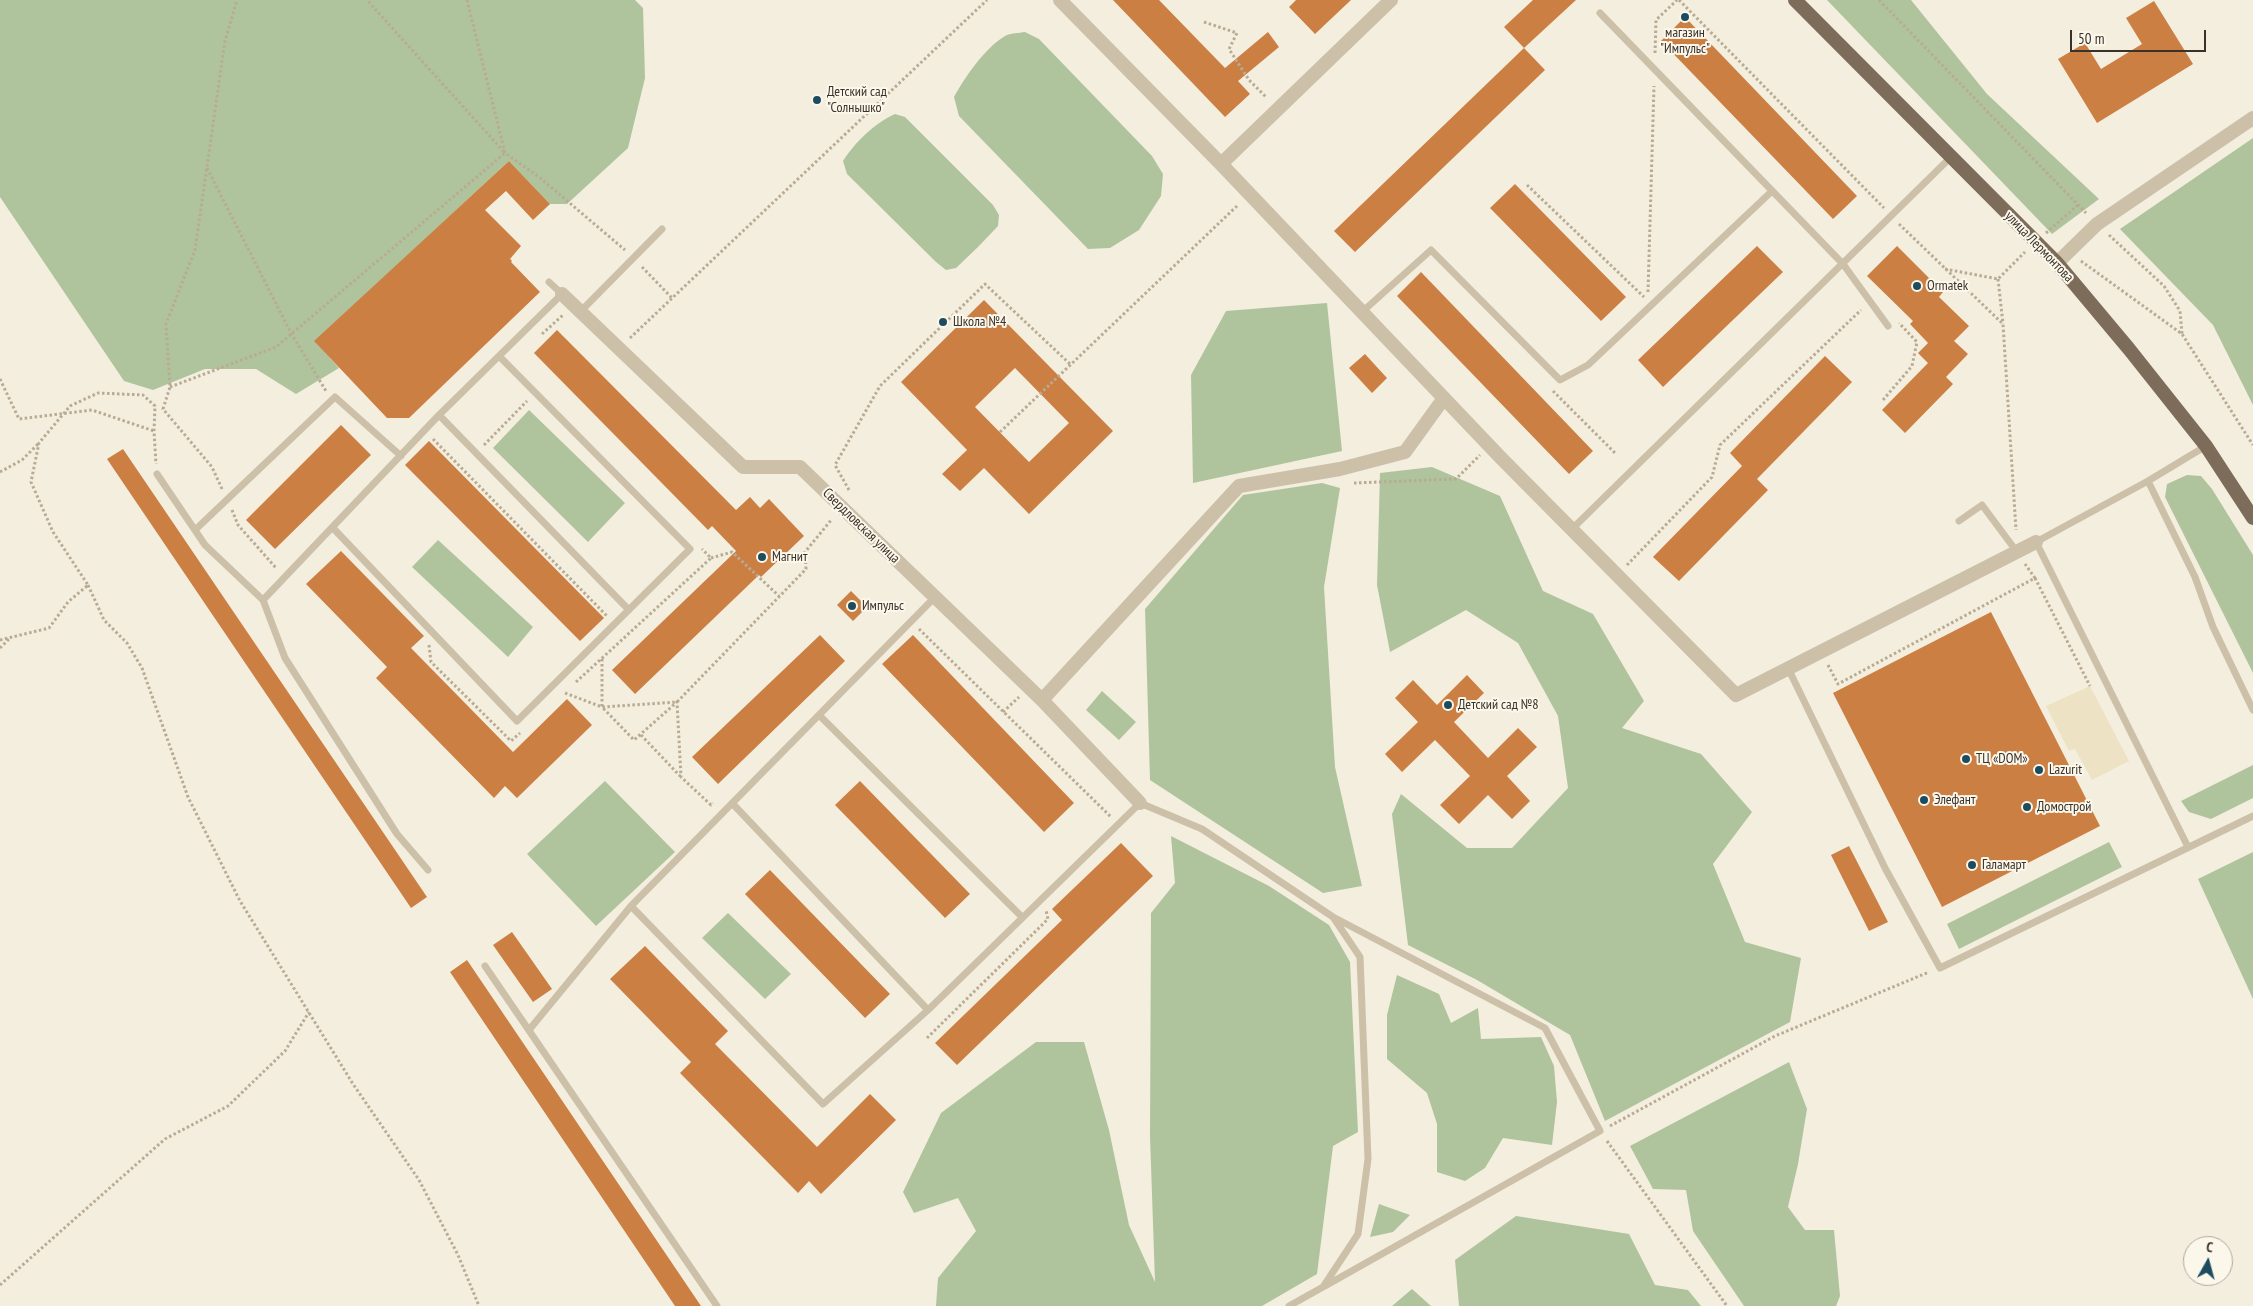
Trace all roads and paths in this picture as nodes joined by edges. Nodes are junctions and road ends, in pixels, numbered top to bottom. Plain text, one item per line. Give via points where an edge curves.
1 (237, 0) edge
2 (367, 0) edge
3 (467, 0) edge
4 (987, 0) edge
5 (1060, 0) edge
6 (1392, 0) edge
7 (1678, 0) edge
8 (1795, 0) edge
9 (1879, 0) edge
10 (1600, 13) dead end
11 (1204, 22) dead end
12 (1654, 70) junction
13 (1278, 109) junction
14 (2253, 118) edge
15 (505, 153) junction
16 (1951, 158) junction
17 (1221, 164) junction
18 (207, 168) junction
19 (1527, 185) dead end
20 (1771, 192) junction
21 (1239, 204) dead end
22 (2078, 205) junction
23 (1892, 216) junction
24 (2097, 224) junction
25 (1900, 225) junction
26 (662, 229) dead end
27 (1894, 231) dead end
28 (2042, 236) dead end
29 (2068, 252) junction
30 (634, 258) junction
31 (1843, 264) junction
32 (2057, 264) junction
33 (2011, 265) dead end
34 (1944, 269) junction
35 (1998, 278) junction
36 (549, 282) dead end
37 (562, 294) junction
38 (672, 298) junction
39 (1870, 302) junction
40 (580, 312) junction
41 (1362, 312) junction
42 (1893, 316) dead end
43 (2003, 324) junction
44 (1888, 326) dead end
45 (291, 333) junction
46 (2182, 334) junction
47 (629, 339) dead end
48 (498, 356) junction
49 (1070, 364) junction
50 (0, 380) edge
51 (1548, 386) dead end
52 (170, 388) junction
53 (535, 393) junction
54 (1444, 398) junction
55 (1883, 400) dead end
56 (332, 401) junction
57 (65, 412) junction
58 (439, 415) junction
59 (154, 431) junction
60 (1000, 432) dead end
61 (428, 435) dead end
62 (39, 442) junction
63 (2206, 446) junction
64 (2253, 446) edge
65 (1484, 451) dead end
66 (476, 453) junction
67 (1616, 454) dead end
68 (401, 456) junction
69 (461, 468) junction
70 (0, 472) edge
71 (157, 474) joint
72 (2148, 481) junction
73 (1352, 483) dead end
74 (851, 495) dead end
75 (227, 500) junction
76 (833, 518) dead end
77 (2253, 518) edge
78 (1958, 521) dead end
79 (238, 525) dead end
80 (333, 528) junction
81 (1572, 528) junction
82 (195, 530) junction
83 (2036, 542) junction
84 (2017, 552) junction
85 (711, 558) dead end
86 (1626, 565) dead end
87 (2035, 578) junction
88 (88, 585) junction
89 (779, 596) junction
90 (935, 597) junction
91 (263, 600) junction
92 (629, 610) junction
93 (615, 624) junction
94 (627, 636) dead end
95 (10, 637) junction
96 (0, 640) edge
97 (0, 648) edge
98 (1788, 668) junction
99 (1830, 670) dead end
100 (2090, 686) dead end
101 (565, 692) dead end
102 (1017, 698) dead end
103 (1042, 700) junction
104 (2253, 710) edge
105 (1003, 712) dead end
106 (819, 715) junction
107 (641, 734) dead end
108 (681, 777) dead end
109 (732, 803) junction
110 (1140, 803) junction
111 (2253, 816) edge
112 (2188, 847) junction
113 (428, 870) dead end
114 (631, 906) junction
115 (1045, 907) dead end
116 (1333, 917) junction
117 (1022, 918) junction
118 (485, 966) dead end
119 (1940, 968) junction
120 (928, 1010) junction
121 (309, 1012) junction
122 (529, 1030) junction
123 (927, 1038) dead end
124 (1600, 1131) junction
125 (0, 1286) edge
126 (1323, 1287) junction
127 (479, 1306) edge
128 (717, 1306) edge
129 (1289, 1306) edge
130 (1728, 1306) edge

1 - 18 path via 225,41
2 - 15 path
3 - 15 path
4 - 38 path
5 - 17 street
6 - 13 street
7 - 12 path via 1656,20
7 - 23 path
8 - 16 main road, улица Лермонтова
9 - 22 path
10 - 12 lane
11 - 13 path via 1237,33 1229,49 1249,80
12 - 19 path via 1648,301
12 - 20 lane
13 - 17 street
14 - 24 street
15 - 30 path via 539,177
15 - 45 path
16 - 23 lane
16 - 32 main road, улица Лермонтова
17 - 41 street
18 - 45 path
18 - 52 path via 195,250 166,324
20 - 31 lane
20 - 41 lane via 1588,366 1560,380 1431,250
21 - 49 path
22 - 24 path
22 - 28 path
23 - 25 path
23 - 31 lane
24 - 29 street
24 - 46 path via 2164,286 2180,311
25 - 27 path
25 - 34 path
26 - 30 lane
29 - 32 street
29 - 46 path
30 - 38 path
30 - 40 lane
31 - 39 lane
31 - 81 lane
32 - 63 main road, улица Лермонтова
33 - 35 path
34 - 35 path
34 - 43 path
35 - 43 path
36 - 37 lane
37 - 40 street, Свердловская улица
37 - 48 lane
38 - 47 path
39 - 44 lane
39 - 86 path via 1720,445 1712,476
40 - 90 street, Свердловская улица via 743,467 800,467
41 - 54 street
42 - 55 path via 1917,342 1912,366
43 - 84 path
45 - 52 path via 276,348
45 - 56 path
46 - 64 path
48 - 53 lane
48 - 58 lane
49 - 60 path
49 - 74 path via 985,284 880,386 835,465
50 - 57 path via 19,419
51 - 67 path
52 - 75 path via 163,409 212,467
53 - 66 path
53 - 92 lane via 690,549
54 - 81 street
54 - 103 street via 1405,452 1340,469 1239,486
56 - 68 lane via 335,397
56 - 75 lane
57 - 59 path via 92,410
57 - 59 path via 70,406 98,393 142,394 155,406
57 - 62 path
58 - 66 lane
58 - 68 lane
59 - 71 path
61 - 69 path
62 - 70 path via 22,460
62 - 88 path via 31,482 53,532
63 - 72 lane
63 - 77 main road, улица Лермонтова
65 - 73 path via 1456,479
66 - 69 path
66 - 92 lane
68 - 80 lane
69 - 93 path
71 - 82 lane
72 - 83 lane
72 - 104 lane via 2195,577 2213,627
75 - 79 path
75 - 82 lane
76 - 89 path via 805,552 806,569
78 - 84 lane via 1982,505
80 - 91 lane
80 - 93 lane via 517,721
81 - 98 street via 1736,695
82 - 91 lane via 205,545
83 - 84 street
83 - 112 lane
84 - 87 path
84 - 98 street
85 - 89 path via 732,552
87 - 99 path via 1838,684
87 - 100 path
88 - 95 path via 68,602 49,628
88 - 121 path via 104,620 127,643 142,668 188,797 240,901
89 - 101 path via 677,702 602,707
90 - 103 street, Свердловская улица
90 - 106 lane
91 - 113 lane via 285,658 397,834
92 - 93 lane
93 - 94 path
95 - 96 path
95 - 97 path
98 - 119 lane via 1885,868
102 - 105 path
103 - 110 street, Свердловская улица
106 - 109 lane
106 - 117 lane
107 - 108 path
109 - 114 lane
109 - 120 lane
110 - 116 lane via 1202,829
110 - 117 lane
111 - 112 lane
112 - 119 lane
114 - 120 lane via 823,1104
114 - 122 lane
115 - 123 path via 1048,919
116 - 124 lane via 1545,1028
116 - 126 lane via 1360,957 1368,1159 1358,1234
117 - 120 lane
118 - 122 lane
119 - 124 path via 1775,1036
121 - 125 path via 285,1051 228,1106 165,1138
121 - 127 path via 353,1084 419,1180 458,1254
122 - 128 lane
124 - 126 lane
124 - 130 path
126 - 129 lane

